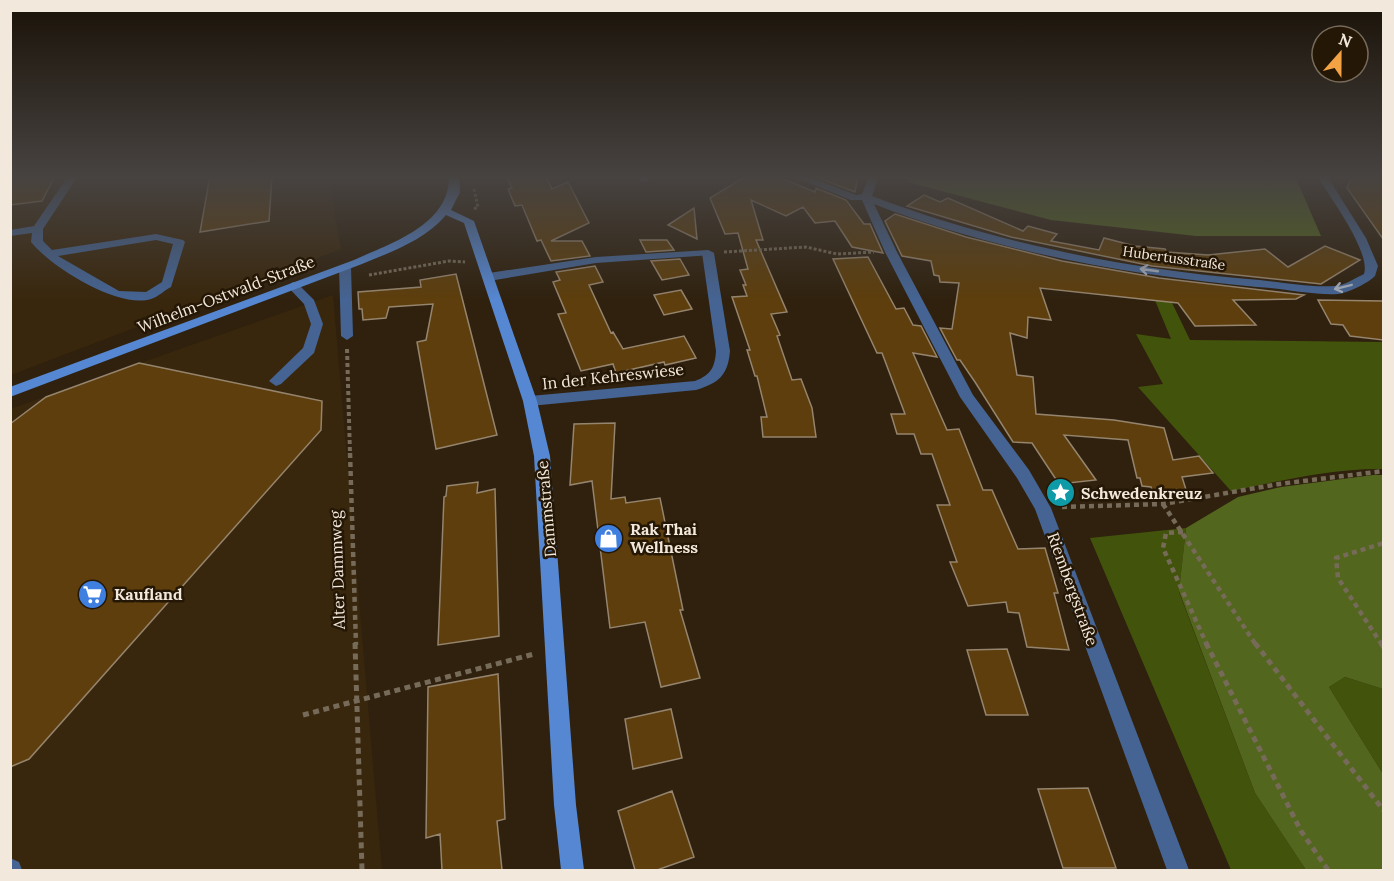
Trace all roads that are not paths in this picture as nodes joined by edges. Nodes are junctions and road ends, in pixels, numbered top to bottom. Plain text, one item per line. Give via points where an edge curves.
1 (46, 217) edge
2 (437, 217) edge
3 (460, 217) edge
4 (875, 217) edge
5 (918, 217) edge
6 (1347, 217) edge
7 (38, 229) junction
8 (10, 233) edge
9 (51, 254) junction
10 (345, 267) junction
11 (489, 277) junction
12 (293, 286) junction
13 (347, 336) road end
14 (276, 381) dead end
15 (10, 392) edge
16 (530, 401) junction
17 (573, 870) edge
18 (1178, 870) edge

1 - 7 street
2 - 10 street, Wilhelm-Ostwald-Straße via 408,238
3 - 11 street, Dammstraße via 469,221
4 - 18 street, Riembergstraße via 966,397 1043,508
6 -> 5 street, Hubertusstraße via 1372,266 1369,276 1338,290 1128,267 1008,243
7 - 8 street
7 - 9 street via 37,242
9 - 9 street via 56,261 116,294 148,296 167,284 179,242 156,237
10 - 12 street, Wilhelm-Ostwald-Straße
10 - 13 street
11 - 16 street, Dammstraße
11 - 16 street, In der Kehreswiese via 596,260 708,253 723,351 722,366 708,381
12 - 14 street via 310,303 317,324 309,350
12 - 15 street, Wilhelm-Ostwald-Straße
16 - 17 street, Dammstraße via 542,456 565,805

